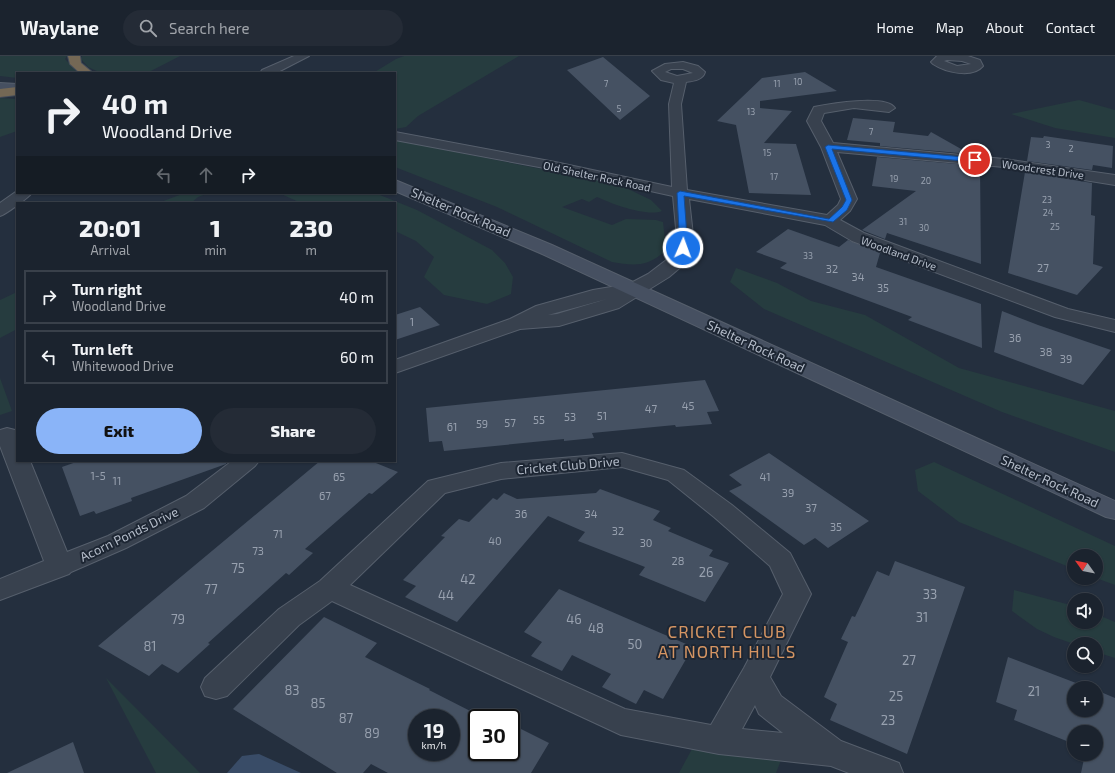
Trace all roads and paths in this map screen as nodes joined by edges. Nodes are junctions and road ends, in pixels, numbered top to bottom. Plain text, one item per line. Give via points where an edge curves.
1 (74, 56) edge
2 (302, 56) edge
3 (85, 72) edge
4 (268, 72) edge
5 (681, 79) dead end
6 (0, 87) edge
7 (16, 90) edge
8 (16, 90) edge
9 (0, 93) edge
10 (889, 108) dead end
11 (396, 136) edge
12 (828, 147) junction
13 (1115, 180) edge
14 (396, 185) edge
15 (680, 193) junction
16 (22, 194) edge
17 (0, 211) edge
18 (830, 221) junction
19 (634, 289) junction
20 (1115, 326) edge
21 (396, 367) edge
22 (7, 435) dead end
23 (16, 458) edge
24 (18, 462) edge
25 (246, 462) edge
26 (1115, 511) edge
27 (60, 567) junction
28 (330, 588) junction
29 (0, 590) edge
30 (755, 677) junction
31 (216, 687) dead end
32 (719, 740) junction
33 (832, 752) junction
34 (887, 773) edge

1 - 3 highway via 76,64
2 - 4 street
5 - 15 street via 675,104
6 - 7 main road
8 - 9 highway
10 - 12 street via 859,103 819,110 814,121
11 - 15 street, Old Shelter Rock Road
12 - 13 street, Woodcrest Drive via 1004,163
12 - 18 street via 849,200
14 - 19 main road, Shelter Rock Road
15 - 18 street, Woodland Drive
15 - 19 street via 684,236 680,255 665,271
16 - 17 street
18 - 20 street, Woodland Drive via 858,237 1062,313
19 - 21 street via 612,304 559,320 517,323
19 - 26 main road, Shelter Rock Road
22 - 23 street
24 - 27 street
25 - 27 street, Acorn Ponds Drive via 195,502 118,542
27 - 29 street, Acorn Ponds Drive
28 - 30 street, Cricket Club Drive via 437,487 501,471 622,460 676,475 724,511 781,560 797,594
28 - 31 street, Cricket Club Drive via 289,617
28 - 32 street via 621,722
30 - 32 street, Cricket Club Drive
30 - 33 street via 770,704
32 - 33 street
33 - 34 street

